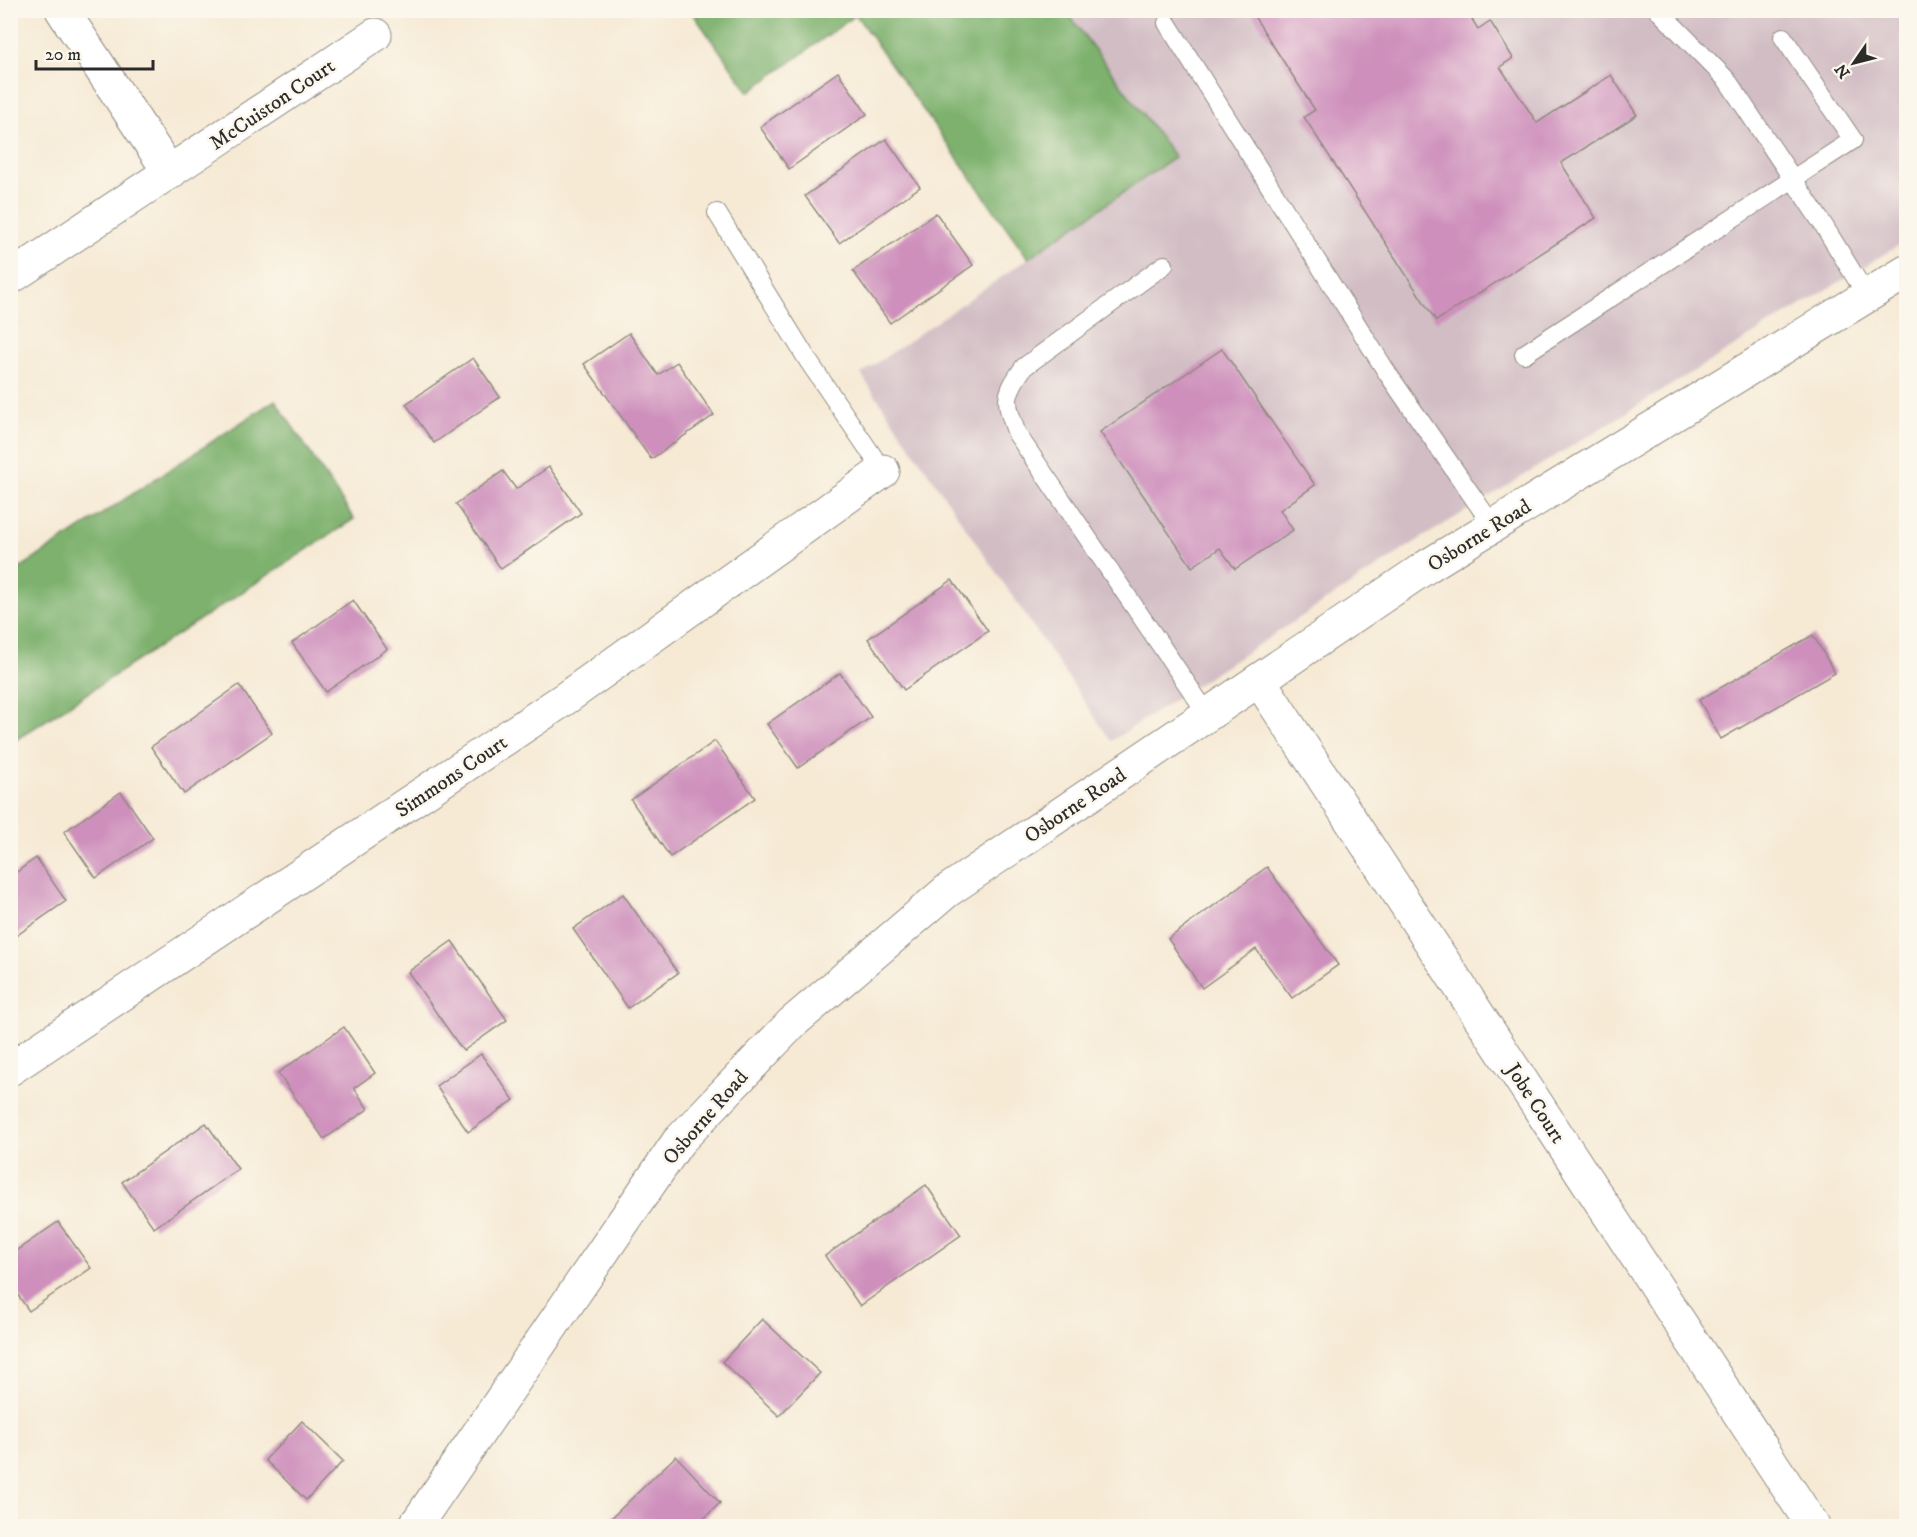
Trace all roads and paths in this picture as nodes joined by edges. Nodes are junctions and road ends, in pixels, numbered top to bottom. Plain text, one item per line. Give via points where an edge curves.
1 (62, 10) edge
2 (1658, 10) edge
3 (1167, 23) dead end
4 (375, 35) dead end
5 (1783, 37) dead end
6 (170, 173) junction
7 (1794, 179) junction
8 (717, 213) dead end
9 (1164, 265) dead end
10 (1906, 272) edge
11 (10, 278) edge
12 (1867, 296) junction
13 (1524, 354) dead end
14 (883, 471) joint
15 (1493, 526) junction
16 (1259, 680) junction
17 (1208, 715) junction
18 (10, 1069) edge
19 (415, 1527) edge
20 (1813, 1527) edge

1 - 6 street
2 - 7 lane via 1727,80
3 - 15 lane via 1382,364
4 - 6 street, McCuiston Court
5 - 7 lane via 1853,140
6 - 11 street, McCuiston Court
7 - 12 lane
7 - 13 lane
8 - 14 lane via 809,362
9 - 17 lane via 1024,367 1010,387 1005,403 1017,434
10 - 12 street, Osborne Road
12 - 15 street, Osborne Road
14 - 18 street, Simmons Court via 567,698
15 - 16 street, Osborne Road
16 - 17 street, Osborne Road
16 - 20 street, Jobe Court
17 - 19 street, Osborne Road via 947,891 792,1023 678,1142

